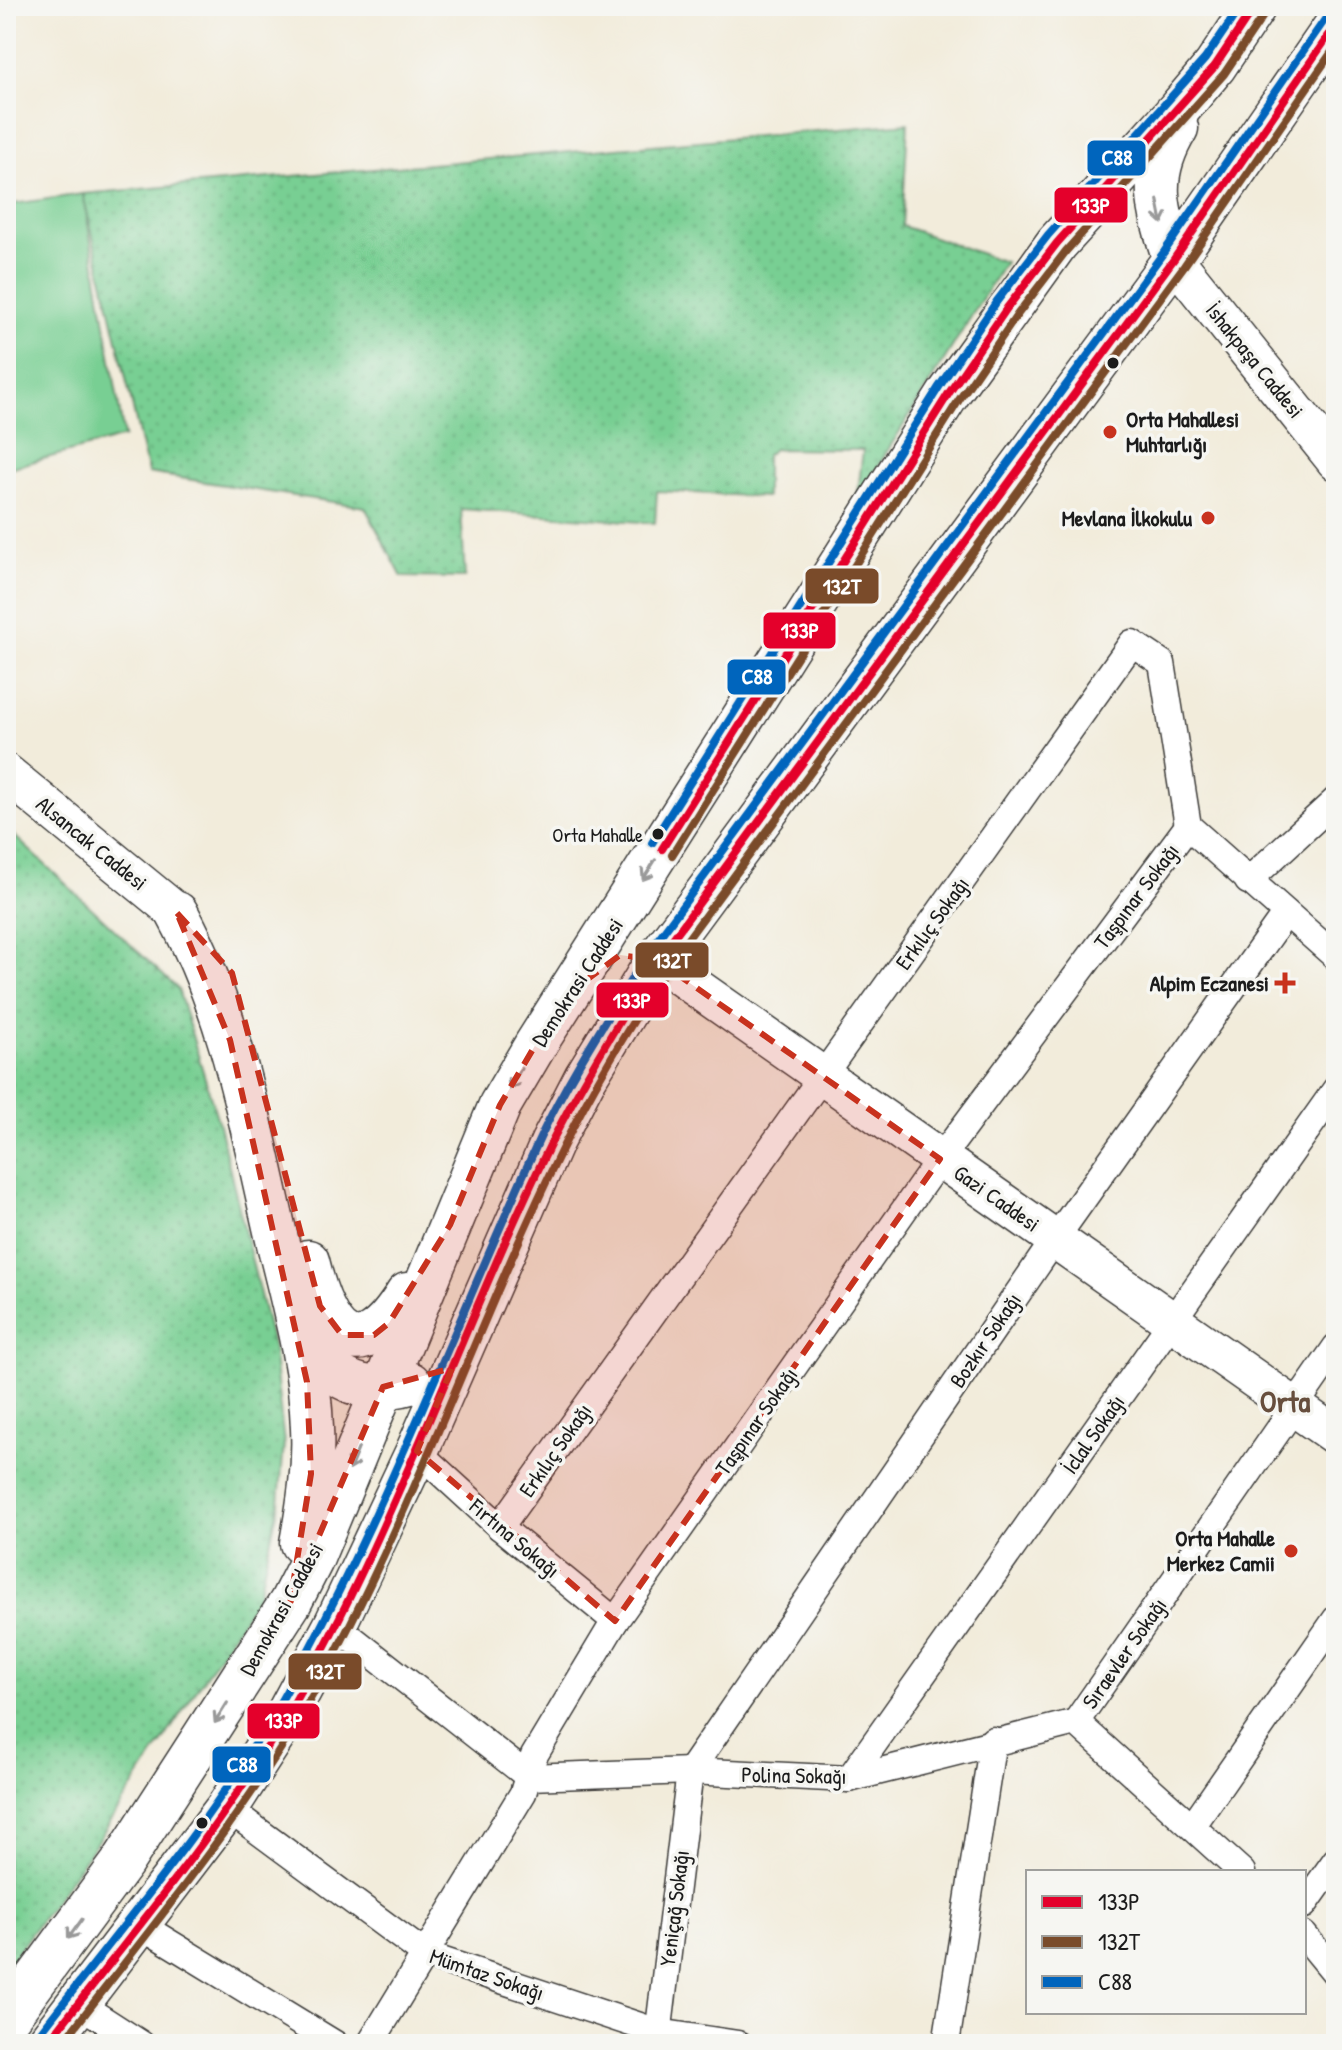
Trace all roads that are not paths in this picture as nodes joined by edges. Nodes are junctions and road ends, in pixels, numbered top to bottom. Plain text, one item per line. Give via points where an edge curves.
1 (1255, 6) edge
2 (1336, 25) edge
3 (1215, 66) junction
4 (1174, 259) junction
5 (1336, 461) edge
6 (6, 773) edge
7 (1336, 800) edge
8 (1188, 826) junction
9 (1248, 881) junction
10 (177, 913) junction
11 (1286, 913) junction
12 (1336, 957) edge
13 (657, 960) junction
14 (573, 990) junction
15 (822, 1076) junction
16 (1336, 1089) edge
17 (940, 1159) junction
18 (450, 1225) junction
19 (1055, 1239) junction
20 (295, 1314) junction
21 (1172, 1321) junction
22 (1336, 1347) edge
23 (456, 1359) junction
24 (383, 1387) junction
25 (1294, 1407) junction
26 (1336, 1436) edge
27 (417, 1451) junction
28 (500, 1527) junction
29 (290, 1603) junction
30 (1336, 1619) edge
31 (615, 1621) junction
32 (335, 1625) junction
33 (1076, 1722) junction
34 (993, 1740) junction
35 (690, 1771) junction
36 (529, 1777) junction
37 (849, 1779) junction
38 (227, 1808) junction
39 (1193, 1825) junction
40 (1336, 1860) edge
41 (1240, 1870) edge
42 (1306, 1902) edge
43 (140, 1925) junction
44 (1306, 1937) edge
45 (426, 1955) junction
46 (1336, 1974) edge
47 (79, 2004) junction
48 (6, 2020) edge
49 (658, 2038) edge
50 (47, 2044) edge
51 (141, 2044) edge
52 (335, 2044) edge
53 (370, 2044) edge
54 (738, 2044) edge
55 (946, 2044) edge

1 - 3 main road, Demokrasi Caddesi
2 - 4 main road
3 -> 4 main road via 1158,166 1155,184
3 -> 14 main road, Demokrasi Caddesi via 1057,243 1007,308
4 - 5 street, İshakpaşa Caddesi
4 - 13 main road
6 - 10 street, Alsancak Caddesi
7 - 9 street
8 - 9 street
8 - 15 street, Erkılıç Sokağı via 1162,663 1132,643
8 - 17 street, Taşpınar Sokağı
9 - 11 street
10 - 18 main road via 215,948 243,1001 316,1293 331,1325 342,1335 357,1338 374,1335 389,1323
10 - 20 main road via 213,986 230,1040
11 - 12 street
11 - 19 street, Bozkır Sokağı
13 - 14 main road via 642,953 620,955 602,963
13 - 15 street, Gazi Caddesi
13 - 23 main road via 572,1104
14 -> 18 main road, Demokrasi Caddesi via 500,1105
15 - 17 street, Gazi Caddesi
15 - 28 street, Erkılıç Sokağı
16 - 21 street, İclal Sokağı
17 - 19 street, Gazi Caddesi
17 - 31 street, Taşpınar Sokağı
18 - 24 main road, Demokrasi Caddesi
19 - 21 street, Gazi Caddesi
19 - 35 street, Bozkır Sokağı
20 - 24 main road via 317,1358 332,1373
20 - 29 main road via 312,1427 308,1506
21 - 25 street, Gazi Caddesi
21 - 37 street, İclal Sokağı
22 - 25 street, Sıraevler Sokağı
23 - 24 main road via 434,1375
23 - 27 main road
24 -> 29 main road, Demokrasi Caddesi
25 - 26 street, Gazi Caddesi
25 - 33 street, Sıraevler Sokağı
27 - 28 street, Fırtına Sokağı
27 - 32 main road
28 - 31 street, Fırtına Sokağı
29 -> 48 main road, Demokrasi Caddesi via 122,1863
30 - 39 street
31 - 36 street, Taşpınar Sokağı via 534,1756
32 - 36 street
32 - 38 main road via 284,1720
33 - 34 street, Polina Sokağı
33 - 39 street
34 - 37 street, Polina Sokağı
34 - 55 street
35 - 36 street, Polina Sokağı
35 - 37 street, Polina Sokağı
35 - 49 street, Yeniçağ Sokağı
36 - 45 street, Taşpınar Sokağı
38 - 43 main road
38 - 45 street, Mümtaz Sokağı
39 - 41 street
40 - 42 street
43 - 47 main road
43 - 52 street
44 - 46 street
45 - 49 street, Mümtaz Sokağı
45 - 53 street, Taşpınar Sokağı
47 - 50 main road
47 - 51 street
49 - 54 street, Mümtaz Sokağı

